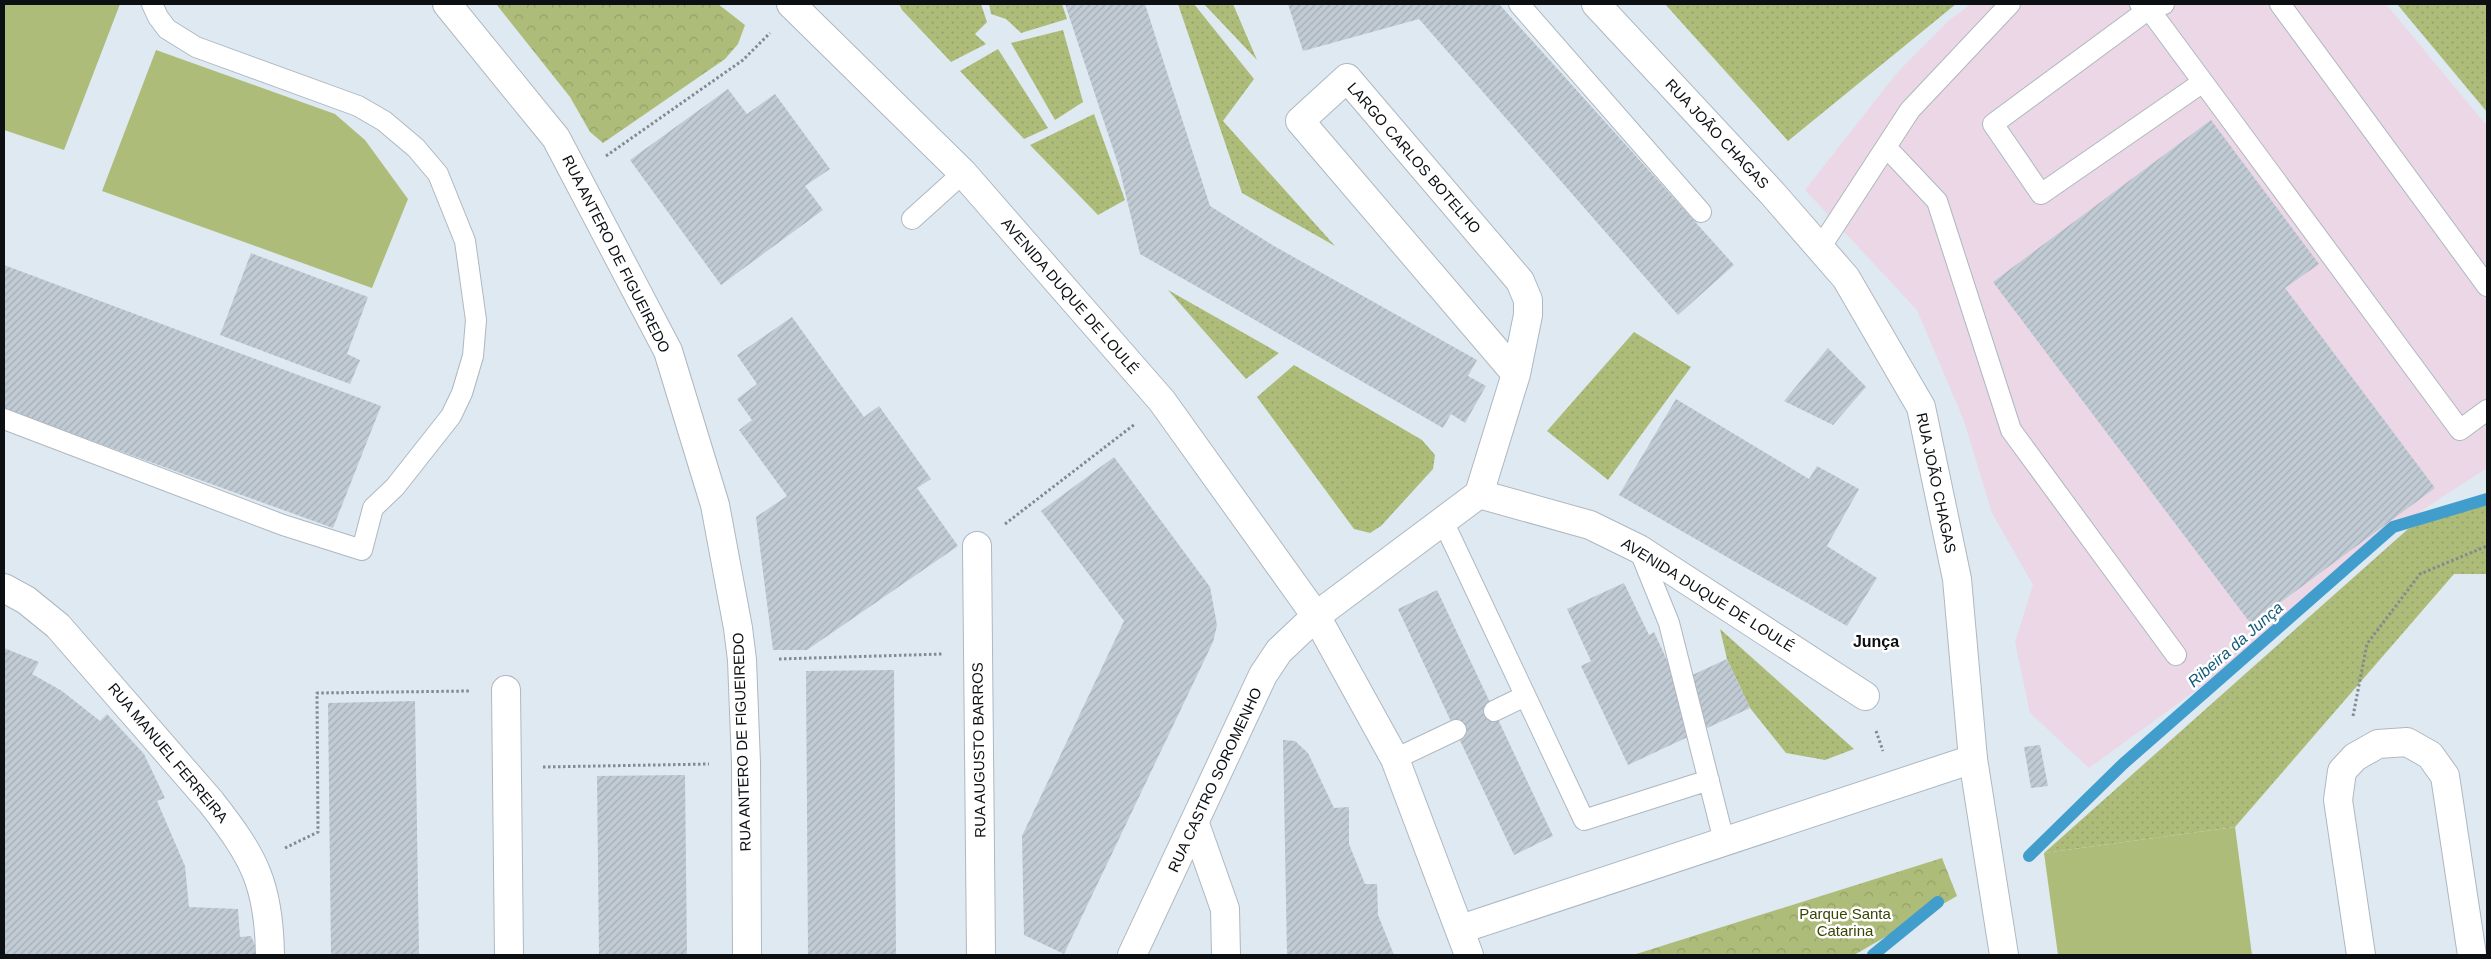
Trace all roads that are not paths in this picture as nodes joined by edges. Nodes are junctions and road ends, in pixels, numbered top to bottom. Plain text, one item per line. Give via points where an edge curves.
1 (152, 4) edge
2 (447, 4) edge
3 (791, 4) edge
4 (1519, 4) edge
5 (1596, 4) edge
6 (2010, 4) edge
7 (2280, 4) edge
8 (2151, 5) edge
9 (2203, 82) junction
10 (1886, 147) junction
11 (964, 173) junction
12 (1701, 212) dead end
13 (912, 219) dead end
14 (1820, 248) junction
15 (2487, 286) edge
16 (1516, 374) junction
17 (2487, 410) edge
18 (4, 420) edge
19 (1479, 494) junction
20 (1444, 521) junction
21 (977, 546) road end
22 (1639, 549) junction
23 (4, 588) edge
24 (1316, 616) junction
25 (2176, 655) dead end
26 (506, 690) road end
27 (1526, 696) junction
28 (1865, 696) road end
29 (1494, 711) dead end
30 (1456, 730) dead end
31 (1395, 759) junction
32 (1973, 759) junction
33 (1709, 780) junction
34 (1195, 824) junction
35 (1724, 841) junction
36 (1461, 929) junction
37 (270, 955) edge
38 (509, 955) edge
39 (748, 955) edge
40 (982, 955) edge
41 (1132, 955) edge
42 (1226, 955) edge
43 (1469, 955) edge
44 (2004, 955) edge
45 (2360, 955) edge
46 (2472, 955) edge

1 - 18 lane via 167,29 196,47 358,106 384,121 416,148 438,174 465,241 476,320 473,356 462,393 451,416 395,487 373,508 362,550 283,524
2 - 39 street, RUA ANTERO DE FIGUEIREDO via 556,138 668,351 715,505 742,660
3 - 11 street, AVENIDA DUQUE DE LOULÉ
4 - 12 lane
5 - 14 street, RUA JOÃO CHAGAS
6 - 10 lane via 1910,110
7 - 15 lane
8 - 9 lane
8 - 9 lane via 1993,124 2041,194
9 - 17 lane via 2460,430
10 - 14 lane
10 - 25 lane via 1937,201 2011,430
11 - 13 lane
11 - 24 street, AVENIDA DUQUE DE LOULÉ via 1162,402
14 - 32 street, RUA JOÃO CHAGAS via 1846,278 1921,407 1957,579
16 - 16 street, LARGO CARLOS BOTELHO via 1528,315 1528,300 1520,281 1347,78 1300,121
16 - 19 street, LARGO CARLOS BOTELHO
19 - 20 street
19 - 22 street, AVENIDA DUQUE DE LOULÉ via 1590,524
20 - 24 street
20 - 27 lane
21 - 40 street, RUA AUGUSTO BARROS
22 - 28 street, AVENIDA DUQUE DE LOULÉ
22 - 33 lane via 1669,623
23 - 37 street, RUA MANUEL FERREIRA via 26,600 58,626 235,832 263,888 270,918
24 - 31 street, AVENIDA DUQUE DE LOULÉ
24 - 34 street, RUA CASTRO SOROMENHO via 1279,651 1263,675
26 - 38 street
27 - 29 lane
27 - 33 lane via 1584,820
30 - 31 lane
31 - 36 street, AVENIDA DUQUE DE LOULÉ
32 - 35 street
32 - 44 street, RUA JOÃO CHAGAS
33 - 35 lane
34 - 41 street, RUA CASTRO SOROMENHO
34 - 42 street via 1225,909
35 - 36 street
36 - 43 street, AVENIDA DUQUE DE LOULÉ
45 - 46 street via 2338,800 2342,771 2355,756 2378,744 2407,742 2430,755 2445,776

